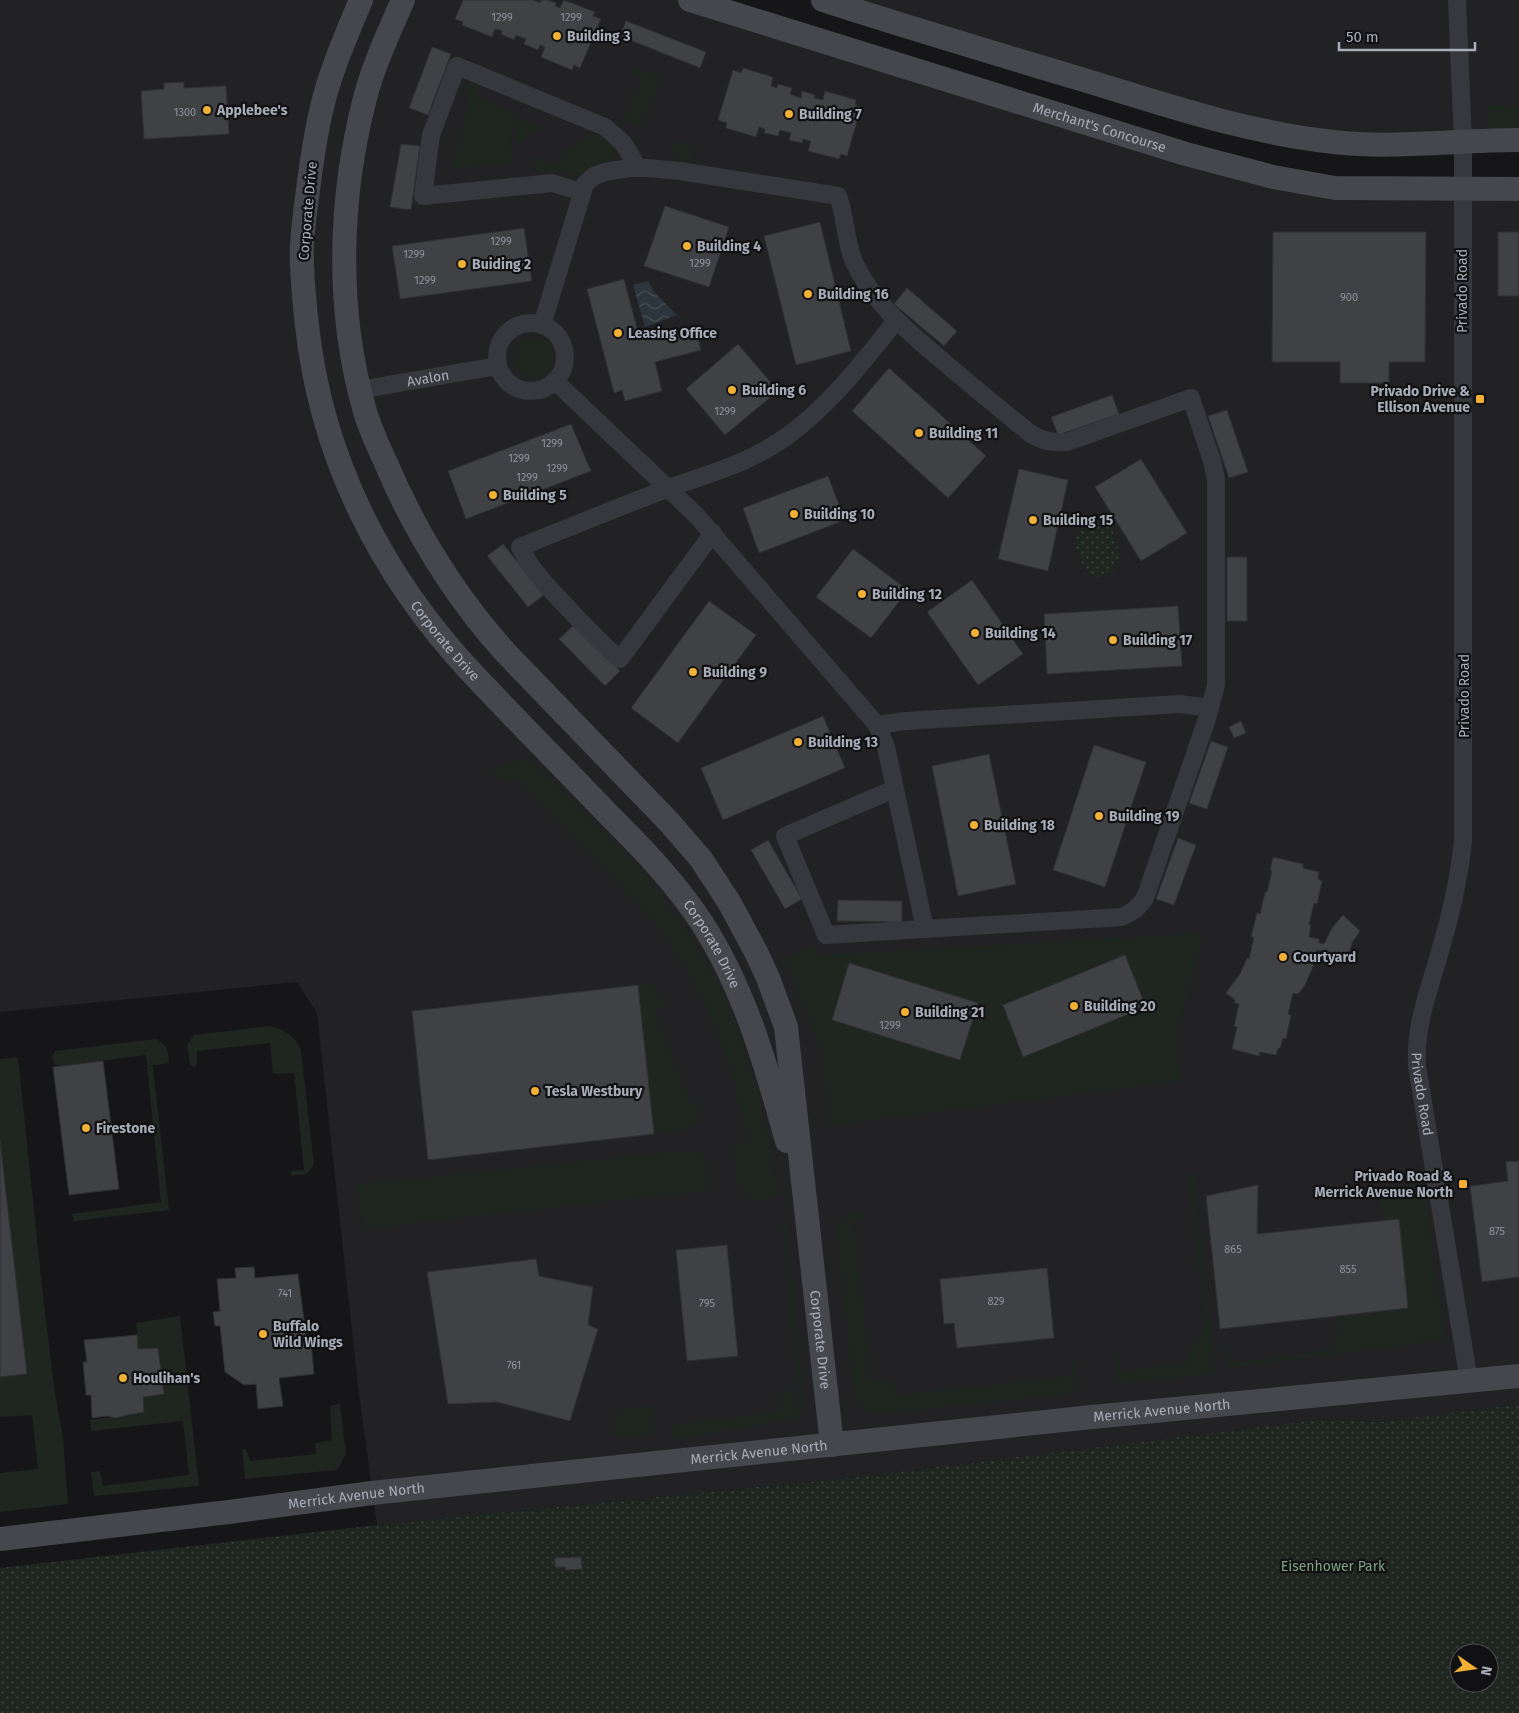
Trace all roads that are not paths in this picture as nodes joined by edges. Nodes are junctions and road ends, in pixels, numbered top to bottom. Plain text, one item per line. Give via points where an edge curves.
1 (361, 0) edge
2 (403, 0) edge
3 (690, 0) edge
4 (824, 0) edge
5 (1457, 0) edge
6 (1519, 140) edge
7 (1462, 142) junction
8 (638, 168) junction
9 (1462, 189) junction
10 (1519, 189) edge
11 (582, 192) junction
12 (896, 321) junction
13 (542, 325) junction
14 (497, 366) junction
15 (555, 381) junction
16 (360, 390) junction
17 (669, 488) junction
18 (713, 533) junction
19 (524, 673) junction
20 (1210, 709) junction
21 (516, 717) junction
22 (877, 725) junction
23 (894, 789) junction
24 (925, 929) junction
25 (806, 1205) junction
26 (1519, 1376) edge
27 (1469, 1381) junction
28 (832, 1445) junction
29 (0, 1539) edge

1 - 21 main road, Corporate Drive via 328,86 308,186 302,265 312,371 339,463 380,551 430,625 472,674
2 - 16 main road, Corporate Drive via 365,98 346,199 345,273 350,339
3 - 9 main road, Merchant's Concourse via 1186,154 1273,177 1335,188
4 - 7 main road via 1186,112 1248,128 1336,142
5 - 7 street, Privado Road
6 - 7 main road
7 - 9 street, Privado Road
8 - 11 street via 598,174 585,184
8 - 11 street via 623,143 605,127 456,66 431,135 423,196 552,182
8 - 12 street via 680,171 838,196 854,261 871,292
9 - 10 main road, Merchant's Concourse
9 - 27 street, Privado Road via 1463,842 1447,924 1419,1024 1416,1066
11 - 13 street
12 - 17 street via 835,394 790,434 756,456
12 - 20 street via 1032,436 1046,441 1067,442 1191,398 1216,479 1217,675
13 - 14 street via 522,324 508,332 497,352
13 - 15 street via 554,332 565,352 563,366
14 - 15 street via 510,385 524,391 541,390
14 - 16 street, Avalon
15 - 17 street
16 - 19 main road, Corporate Drive via 370,426 392,479 434,560 485,630
17 - 18 street
17 - 18 street via 520,547 538,575 620,659
18 - 22 street
19 - 21 main road via 526,699
19 - 25 main road, Corporate Drive via 686,840 729,902 768,978 786,1027
20 - 22 street via 1180,704
20 - 24 street via 1145,898 1135,910 1121,917
21 - 25 main road, Corporate Drive via 654,861 703,925 729,973 763,1053
22 - 23 street via 886,747
23 - 24 street
23 - 24 street via 785,836 826,935
25 - 28 main road, Corporate Drive
26 - 27 main road, Merrick Avenue North
27 - 28 main road, Merrick Avenue North
28 - 29 main road, Merrick Avenue North via 372,1493

